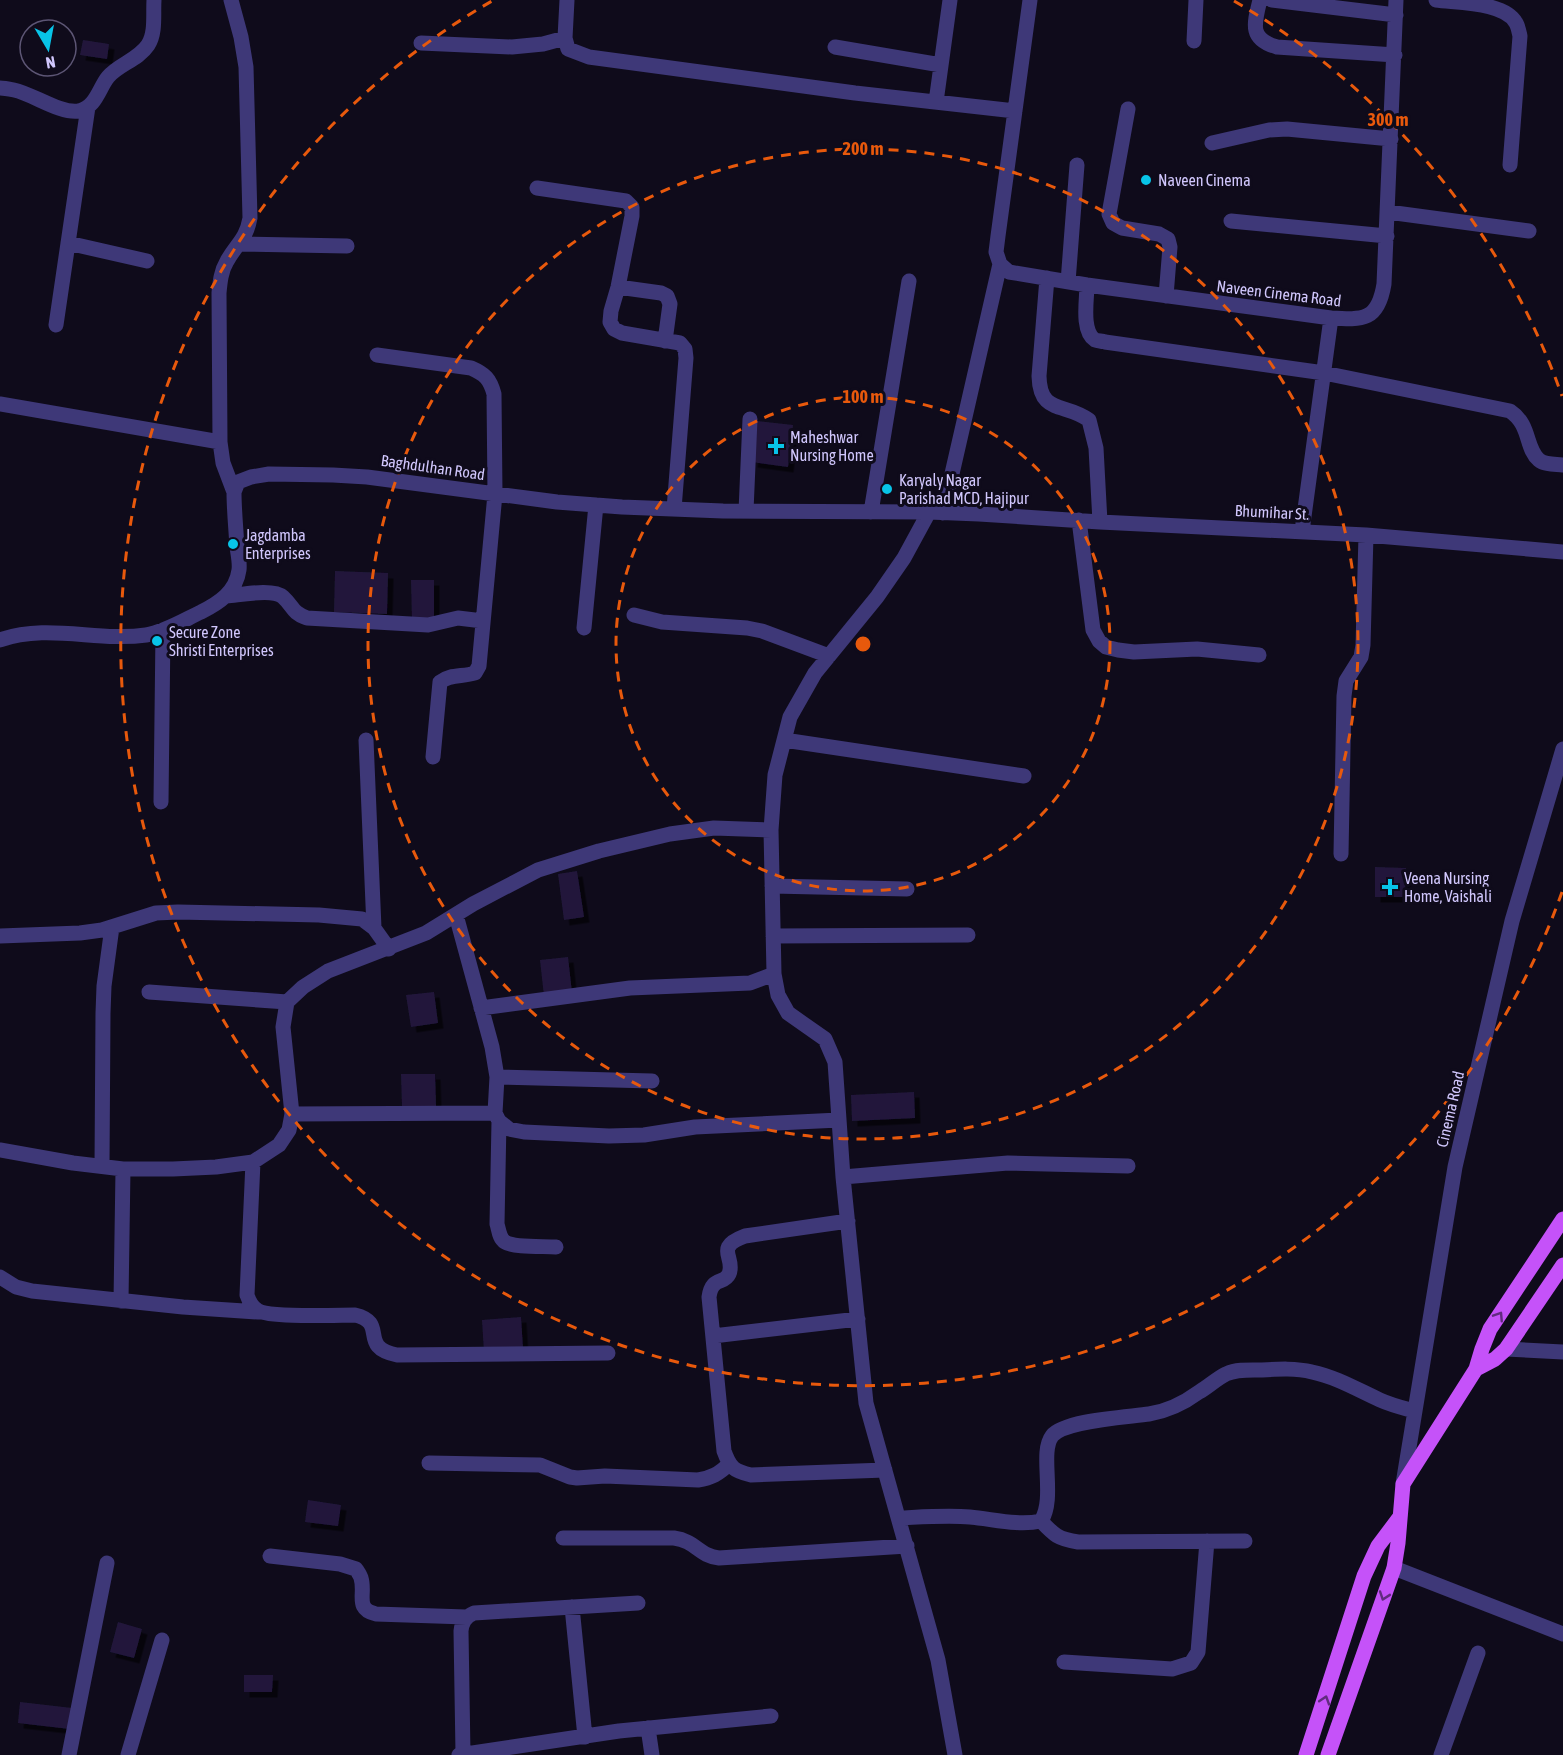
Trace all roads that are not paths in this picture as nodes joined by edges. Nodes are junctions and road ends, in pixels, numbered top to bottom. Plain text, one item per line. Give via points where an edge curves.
1 (154, 0) edge
2 (231, 0) edge
3 (567, 0) edge
4 (951, 0) edge
5 (1030, 0) edge
6 (1196, 0) edge
7 (1260, 0) edge
8 (1272, 0) edge
9 (1436, 0) edge
10 (1396, 7) edge
11 (566, 38) junction
12 (1194, 42) dead end
13 (421, 43) dead end
14 (835, 47) dead end
15 (1395, 55) junction
16 (941, 65) junction
17 (0, 88) edge
18 (936, 102) junction
19 (88, 107) junction
20 (1128, 109) dead end
21 (1016, 111) junction
22 (1391, 139) junction
23 (1212, 143) dead end
24 (1077, 165) dead end
25 (1510, 165) dead end
26 (537, 188) dead end
27 (1388, 212) junction
28 (1232, 221) dead end
29 (1529, 231) dead end
30 (1387, 236) junction
31 (68, 243) junction
32 (240, 244) junction
33 (347, 246) dead end
34 (147, 261) dead end
35 (1004, 268) junction
36 (1047, 278) junction
37 (909, 281) dead end
38 (1068, 282) junction
39 (1088, 285) junction
40 (618, 286) junction
41 (1166, 296) junction
42 (1330, 318) junction
43 (56, 325) dead end
44 (665, 341) junction
45 (377, 356) dead end
46 (1324, 373) junction
47 (0, 404) edge
48 (750, 419) dead end
49 (220, 442) junction
50 (1563, 465) edge
51 (234, 492) junction
52 (495, 494) junction
53 (596, 505) junction
54 (674, 509) junction
55 (746, 511) junction
56 (871, 512) junction
57 (936, 512) junction
58 (979, 514) joint
59 (1079, 520) junction
60 (1100, 522) junction
61 (1302, 531) junction
62 (1366, 535) junction
63 (1563, 552) edge
64 (227, 596) junction
65 (634, 615) dead end
66 (483, 621) junction
67 (584, 628) dead end
68 (163, 630) junction
69 (0, 640) edge
70 (1259, 655) dead end
71 (829, 656) junction
72 (366, 740) dead end
73 (784, 740) junction
74 (1563, 748) edge
75 (433, 757) dead end
76 (1024, 776) dead end
77 (161, 802) dead end
78 (771, 830) junction
79 (1341, 854) dead end
80 (772, 885) junction
81 (907, 889) dead end
82 (456, 915) junction
83 (112, 927) junction
84 (374, 928) junction
85 (968, 935) dead end
86 (0, 936) edge
87 (773, 936) junction
88 (389, 949) junction
89 (774, 974) junction
90 (149, 992) dead end
91 (287, 1002) junction
92 (481, 1008) junction
93 (496, 1077) junction
94 (651, 1081) dead end
95 (292, 1114) junction
96 (497, 1117) junction
97 (839, 1120) junction
98 (0, 1150) edge
99 (253, 1162) junction
100 (102, 1166) junction
101 (1128, 1166) dead end
102 (123, 1169) junction
103 (843, 1177) junction
104 (1563, 1219) edge
105 (848, 1221) junction
106 (556, 1247) dead end
107 (1563, 1265) edge
108 (0, 1277) edge
109 (121, 1300) junction
110 (258, 1312) junction
111 (858, 1319) junction
112 (713, 1336) junction
113 (1506, 1349) junction
114 (1563, 1352) edge
115 (608, 1353) dead end
116 (1476, 1369) junction
117 (1414, 1411) junction
118 (429, 1463) dead end
119 (729, 1464) junction
120 (885, 1470) junction
121 (1403, 1484) junction
122 (899, 1518) junction
123 (1399, 1518) junction
124 (1041, 1521) junction
125 (563, 1538) dead end
126 (1207, 1541) junction
127 (1245, 1541) dead end
128 (907, 1546) junction
129 (270, 1556) dead end
130 (107, 1563) dead end
131 (1394, 1568) junction
132 (638, 1603) dead end
133 (572, 1607) junction
134 (466, 1617) junction
135 (1563, 1634) edge
136 (162, 1640) dead end
137 (1478, 1653) dead end
138 (1064, 1662) dead end
139 (771, 1716) dead end
140 (648, 1728) junction
141 (585, 1737) junction
142 (532, 1750) edge
143 (69, 1755) edge
144 (128, 1755) edge
145 (461, 1755) edge
146 (652, 1755) edge
147 (952, 1755) edge
148 (1306, 1755) edge
149 (1328, 1755) edge
150 (1441, 1755) edge

1 - 19 street via 148,45 109,76
2 - 32 street via 246,67 250,219
3 - 11 street
4 - 16 street
5 - 21 street
6 - 12 street
7 - 15 street via 1256,30 1259,39 1267,44
8 - 10 street
9 - 25 street via 1495,8 1508,13 1516,23 1520,36
10 - 15 street, Naveen Cinema Road
11 - 13 street via 520,46
11 - 18 street via 568,49 589,57
14 - 16 street
15 - 22 street, Naveen Cinema Road
16 - 18 street
17 - 19 street via 67,110
18 - 21 street
19 - 31 street
20 - 41 street via 1109,214 1113,223 1122,228 1168,239
21 - 35 street via 996,252
22 - 23 street via 1287,129
22 - 27 street, Naveen Cinema Road
24 - 38 street
26 - 40 street via 626,201 632,207
27 - 29 street
27 - 30 street, Naveen Cinema Road
28 - 30 street
30 - 42 street, Naveen Cinema Road via 1382,302 1370,315 1354,320
31 - 34 street
31 - 43 street
32 - 33 street
32 - 49 street via 220,276
35 - 36 street, Naveen Cinema Road
35 - 57 street
36 - 38 street, Naveen Cinema Road
36 - 60 street via 1039,388 1050,404 1089,420 1096,448
37 - 56 street
38 - 39 street, Naveen Cinema Road
39 - 41 street, Naveen Cinema Road
39 - 46 street via 1086,325 1095,339
40 - 44 street via 668,296
40 - 44 street via 610,311 614,329
41 - 42 street, Naveen Cinema Road
42 - 46 street
44 - 54 street via 680,343 686,358
45 - 52 street via 484,373 494,394
46 - 50 street via 1510,411 1519,417 1539,460
46 - 61 street
47 - 49 street
48 - 55 street
49 - 51 street
51 - 52 street, Baghdulhan Road via 238,482 269,474 367,477
51 - 64 street via 239,569 236,584
52 - 53 street, Baghdulhan Road
52 - 66 street
53 - 54 street, Baghdulhan Road
53 - 67 street
54 - 55 street, Baghdulhan Road
55 - 56 street, Baghdulhan Road
56 - 57 street, Baghdulhan Road
57 - 58 street, Baghdulhan Road
57 - 71 street via 877,597
58 - 59 street, Bhumihar St.
59 - 60 street, Bhumihar St.
59 - 70 street via 1093,630 1099,641 1134,652 1197,649
60 - 61 street, Bhumihar St.
61 - 62 street, Bhumihar St.
62 - 63 street, Bhumihar St.
62 - 79 street via 1363,645 1361,657 1346,681 1344,696
64 - 66 street via 277,593 297,614 307,618 428,625 458,618
64 - 68 street
65 - 71 street via 662,622 762,631
66 - 75 street via 480,666 476,673 446,677 440,682
68 - 69 street via 129,636 14,634
68 - 77 street
71 - 73 street via 803,692
72 - 84 street
73 - 76 street
73 - 78 street via 775,775
74 - 117 street, Cinema Road via 1512,921 1455,1167
78 - 80 street
78 - 82 street via 714,828 599,851 538,870
80 - 81 street
80 - 87 street
82 - 88 street
82 - 92 street
83 - 84 street via 156,913 178,912 319,915 362,919
83 - 86 street via 80,933
83 - 100 street via 104,1004
84 - 88 street
85 - 87 street
87 - 89 street
88 - 91 street via 328,972
89 - 92 street via 750,983 630,988
89 - 97 street via 778,995 788,1012 825,1040 835,1062
90 - 91 street
91 - 95 street via 283,1027
92 - 93 street
93 - 94 street
93 - 96 street
95 - 96 street
95 - 99 street via 289,1130 279,1145
96 - 97 street via 509,1129 524,1132 609,1136 695,1127
96 - 106 street via 499,1235 512,1245
97 - 103 street
98 - 100 street
99 - 102 street
99 - 110 street via 247,1295
100 - 102 street
101 - 103 street via 1008,1163
102 - 109 street
103 - 105 street
116 -> 104 main road via 1490,1329
105 - 111 street
105 - 112 street via 735,1239 729,1245 729,1275 710,1288
107 - 113 main road
108 - 109 street via 32,1291
109 - 110 street
110 - 115 street via 367,1318 377,1347 397,1355
111 - 112 street
111 - 120 street via 866,1403
112 - 119 street via 724,1451
113 - 114 street
113 - 116 main road
116 - 121 main road
117 - 121 street, Cinema Road
117 - 124 street via 1314,1372 1297,1369 1226,1374 1171,1408 1083,1423 1052,1436 1048,1448 1048,1501
118 - 119 street via 540,1465 577,1478 698,1480 720,1473
119 - 120 street via 751,1475
120 - 122 street
121 - 123 main road
122 - 124 street
122 - 128 street
123 - 131 main road
148 -> 123 main road via 1364,1576 1378,1546
124 - 126 street via 1053,1535 1078,1542
125 - 128 street via 674,1538 719,1558
126 - 127 street
126 - 138 street via 1198,1652 1191,1663 1172,1669
128 - 147 street via 938,1660
129 - 134 street via 356,1569 361,1577 363,1606 368,1612
130 - 143 street
131 - 135 street
131 -> 149 main road
132 - 133 street
133 - 134 street via 474,1612
133 - 141 street
134 - 145 street via 461,1631
136 - 144 street
137 - 150 street
139 - 140 street
140 - 141 street
140 - 146 street
141 - 142 street
142 - 145 street

